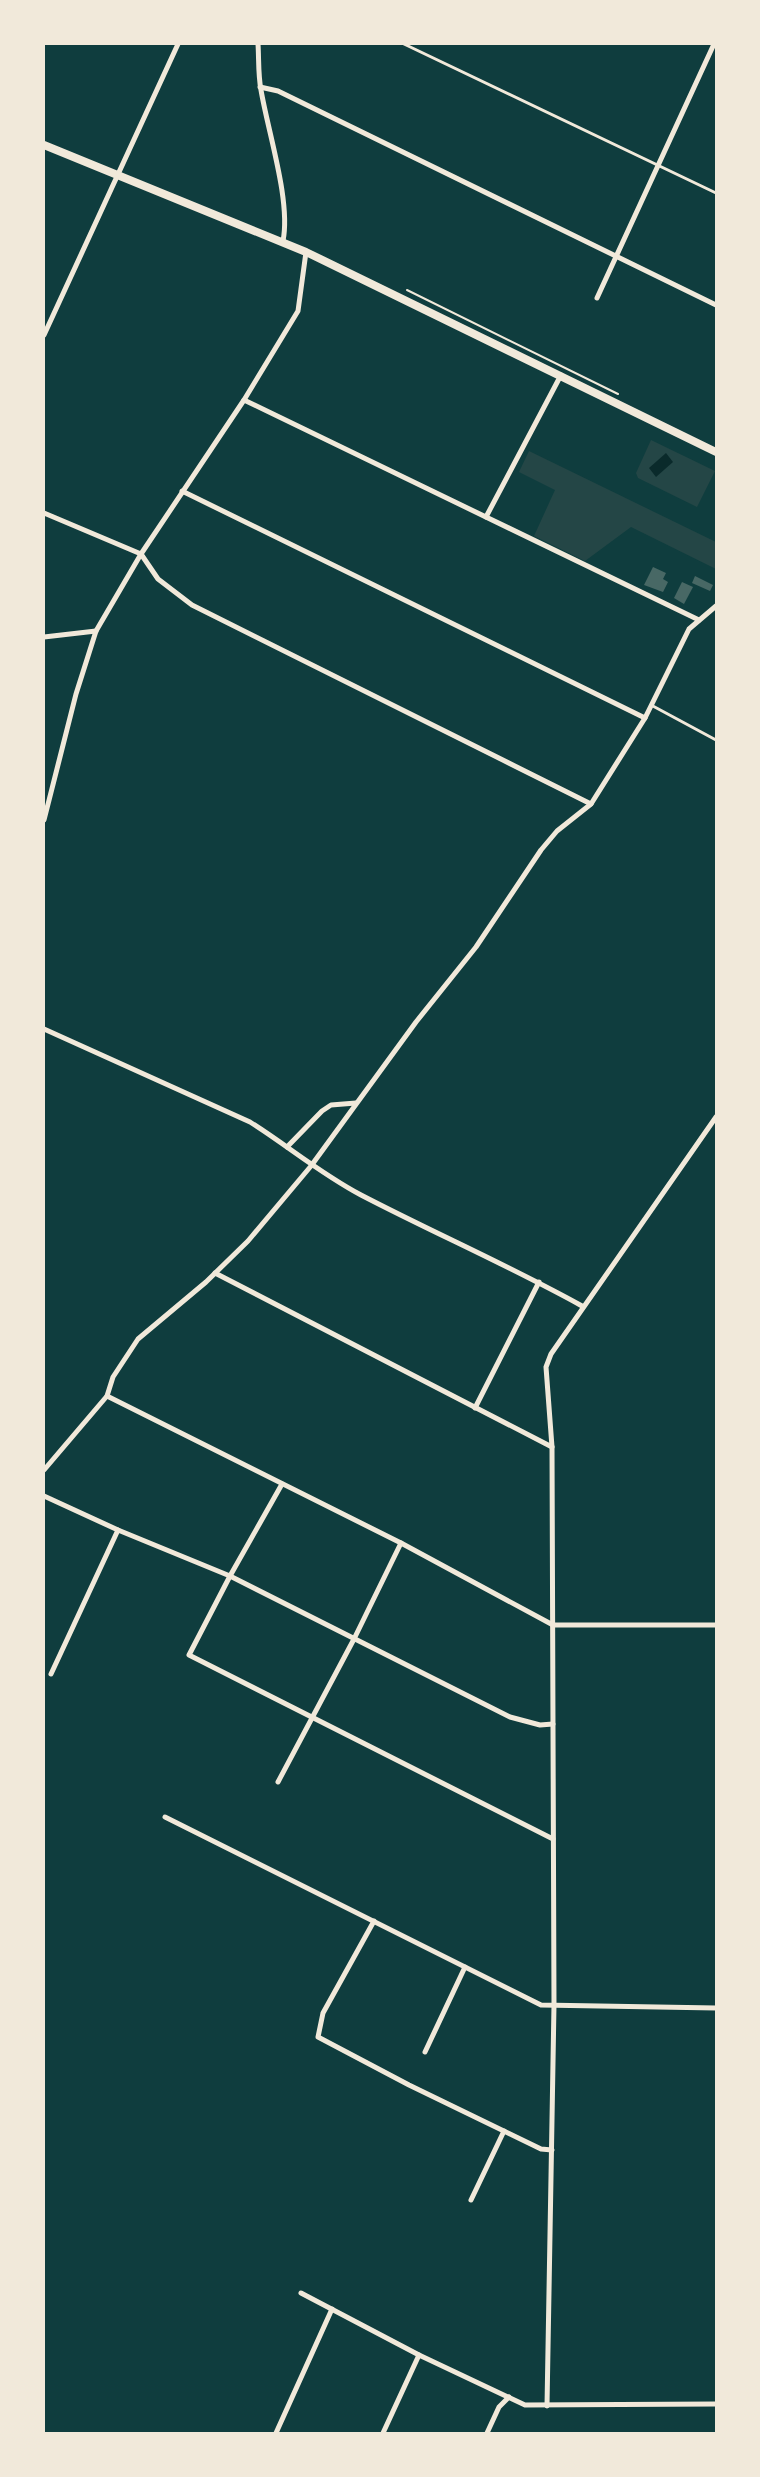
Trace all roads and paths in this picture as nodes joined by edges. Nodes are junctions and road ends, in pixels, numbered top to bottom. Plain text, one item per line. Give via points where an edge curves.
1 (178, 44) edge
2 (258, 44) edge
3 (404, 44) edge
4 (713, 44) edge
5 (260, 88) junction
6 (44, 145) edge
7 (658, 165) junction
8 (117, 175) junction
9 (716, 192) edge
10 (283, 241) junction
11 (306, 252) junction
12 (616, 256) junction
13 (407, 290) dead end
14 (597, 298) dead end
15 (716, 305) edge
16 (44, 335) edge
17 (561, 375) junction
18 (619, 394) dead end
19 (244, 400) junction
20 (716, 452) edge
21 (182, 491) junction
22 (44, 513) edge
23 (486, 517) junction
24 (141, 554) junction
25 (716, 606) edge
26 (699, 620) junction
27 (96, 631) junction
28 (44, 637) edge
29 (651, 705) junction
30 (646, 718) junction
31 (716, 740) edge
32 (591, 804) junction
33 (44, 819) edge
34 (44, 1028) edge
35 (356, 1103) junction
36 (716, 1117) edge
37 (287, 1147) junction
38 (311, 1166) junction
39 (215, 1273) junction
40 (539, 1282) junction
41 (582, 1306) junction
42 (107, 1396) junction
43 (475, 1408) junction
44 (552, 1448) junction
45 (44, 1470) edge
46 (282, 1484) junction
47 (44, 1496) edge
48 (118, 1530) junction
49 (401, 1543) junction
50 (230, 1576) junction
51 (553, 1625) junction
52 (716, 1625) edge
53 (354, 1639) junction
54 (51, 1674) dead end
55 (312, 1717) junction
56 (553, 1724) junction
57 (278, 1782) dead end
58 (165, 1816) dead end
59 (553, 1839) junction
60 (374, 1921) junction
61 (465, 1967) junction
62 (554, 2005) junction
63 (716, 2008) edge
64 (425, 2052) dead end
65 (504, 2131) junction
66 (552, 2150) junction
67 (471, 2200) dead end
68 (301, 2293) dead end
69 (332, 2309) junction
70 (419, 2355) junction
71 (509, 2397) junction
72 (716, 2404) edge
73 (548, 2406) junction
74 (276, 2433) edge
75 (383, 2433) edge
76 (487, 2433) edge

1 - 8 street
2 - 5 street
3 - 7 lane
4 - 7 street
5 - 10 street via 284,205
5 - 12 street via 278,91
6 - 8 street
7 - 9 lane
7 - 12 street
8 - 10 street
8 - 16 street
10 - 11 street
11 - 17 street
11 - 19 street via 298,311
12 - 14 street
12 - 15 street
13 - 18 path
17 - 20 street
17 - 23 street
19 - 21 street
19 - 23 street
21 - 24 street
21 - 30 street
22 - 24 street
23 - 26 street
24 - 27 street
24 - 32 street via 158,579 192,605
25 - 26 street
26 - 29 street via 689,630
27 - 28 street
27 - 33 street
29 - 30 street
29 - 31 lane
30 - 32 street
32 - 35 street via 557,831 541,850 476,947
34 - 37 street via 250,1122
35 - 37 street via 331,1105
35 - 38 street
36 - 41 street
37 - 38 street
38 - 39 street via 262,1227
38 - 40 street via 360,1195
39 - 42 street via 138,1339 113,1377
39 - 43 street
40 - 41 street
40 - 43 street
41 - 44 street via 546,1367
42 - 45 street
42 - 46 street
43 - 44 street
44 - 51 street
46 - 49 street
46 - 50 street
47 - 48 street
48 - 50 street
48 - 54 street
49 - 51 street
49 - 53 street
50 - 53 street
50 - 55 street via 189,1655
51 - 52 street
51 - 56 street
53 - 55 street
53 - 56 street via 510,1718 540,1725
55 - 57 street
55 - 59 street
56 - 59 street
58 - 60 street
59 - 62 street
60 - 61 street
60 - 65 street via 323,2013 318,2037
61 - 62 street via 541,2005
61 - 64 street
62 - 63 street
62 - 66 street
65 - 66 street via 541,2149
65 - 67 street
66 - 73 street
68 - 69 street
69 - 70 street
69 - 74 street
70 - 71 street
70 - 75 street
71 - 73 street via 525,2405
71 - 76 street via 499,2407
72 - 73 street

